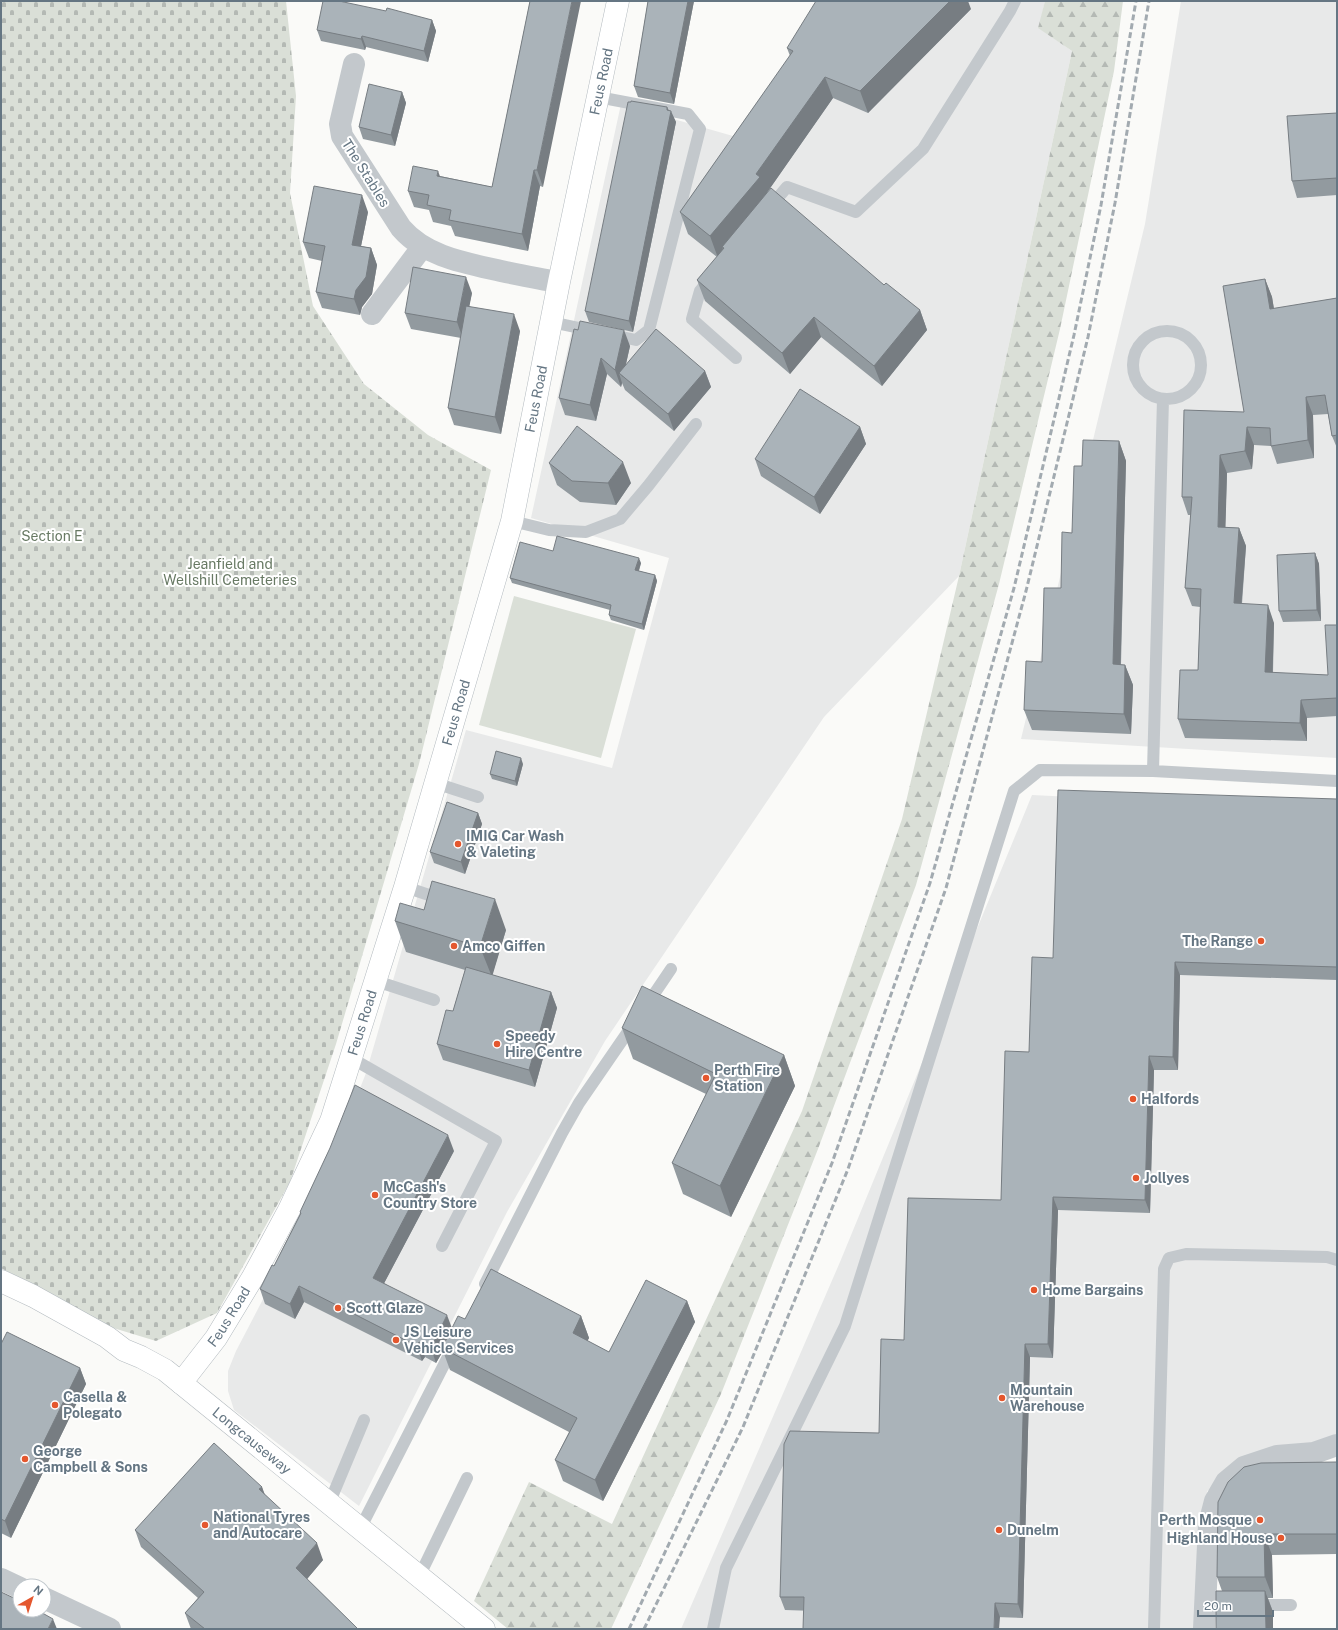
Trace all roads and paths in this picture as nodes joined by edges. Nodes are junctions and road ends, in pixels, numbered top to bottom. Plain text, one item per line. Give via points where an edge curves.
1 (618, 1) edge
2 (1015, 1) edge
3 (354, 64) dead end
4 (598, 96) junction
5 (761, 218) edge
6 (422, 246) junction
7 (720, 267) edge
8 (559, 282) junction
9 (372, 314) dead end
10 (551, 322) junction
11 (736, 358) dead end
12 (1163, 399) junction
13 (696, 424) dead end
14 (512, 521) junction
15 (1153, 771) junction
16 (1337, 781) edge
17 (435, 783) junction
18 (478, 797) dead end
19 (405, 887) junction
20 (435, 897) edge
21 (671, 969) dead end
22 (376, 981) junction
23 (434, 1000) dead end
24 (351, 1058) junction
25 (442, 1246) dead end
26 (1337, 1260) edge
27 (1, 1281) edge
28 (480, 1296) edge
29 (458, 1338) edge
30 (181, 1383) junction
31 (364, 1420) dead end
32 (1337, 1445) edge
33 (467, 1478) dead end
34 (329, 1504) junction
35 (360, 1529) junction
36 (419, 1577) junction
37 (1, 1579) edge
38 (12, 1584) edge
39 (52, 1602) edge
40 (1244, 1605) edge
41 (1291, 1605) dead end
42 (110, 1629) edge
43 (484, 1629) edge
44 (713, 1629) edge
45 (1154, 1629) edge
46 (1204, 1629) edge

1 - 4 street, Feus Road
2 - 5 lane via 923,149 856,212 786,187
3 - 6 street, The Stables via 340,124 342,136 401,228 410,239
4 - 8 street, Feus Road
4 - 10 lane via 688,114 700,129 649,330 636,340
6 - 8 street, The Stables via 453,260
6 - 9 street
7 - 11 lane via 700,291 692,319
8 - 10 street, Feus Road
10 - 14 street, Feus Road
12 - 12 lane via 1182,396 1192,389 1200,369 1201,361 1197,350 1190,341 1175,332 1165,331 1143,340 1132,362 1136,380 1142,388 1151,395
12 - 15 lane
13 - 14 lane via 620,519 586,532 549,530
14 - 17 street, Feus Road
15 - 16 lane
15 - 44 lane via 1040,770 1014,791 845,1326 726,1568
17 - 18 lane
17 - 19 street, Feus Road
19 - 20 lane
19 - 22 street, Feus Road
21 - 28 lane via 579,1103
22 - 23 lane
22 - 24 street, Feus Road
24 - 25 lane via 496,1141
24 - 30 street, Feus Road via 331,1122 289,1210 216,1338
26 - 45 lane via 1327,1257 1186,1254 1170,1258 1164,1269
27 - 30 street, Longcauseway via 107,1337 124,1350 165,1370
29 - 35 lane
30 - 34 street, Longcauseway
31 - 34 lane
32 - 46 street via 1314,1453 1277,1456 1244,1467 1226,1482 1215,1501 1209,1524 1213,1605
33 - 36 lane
34 - 35 street, Longcauseway
35 - 36 street, Longcauseway
36 - 43 street, Longcauseway
37 - 38 street
39 - 42 street
40 - 41 lane

